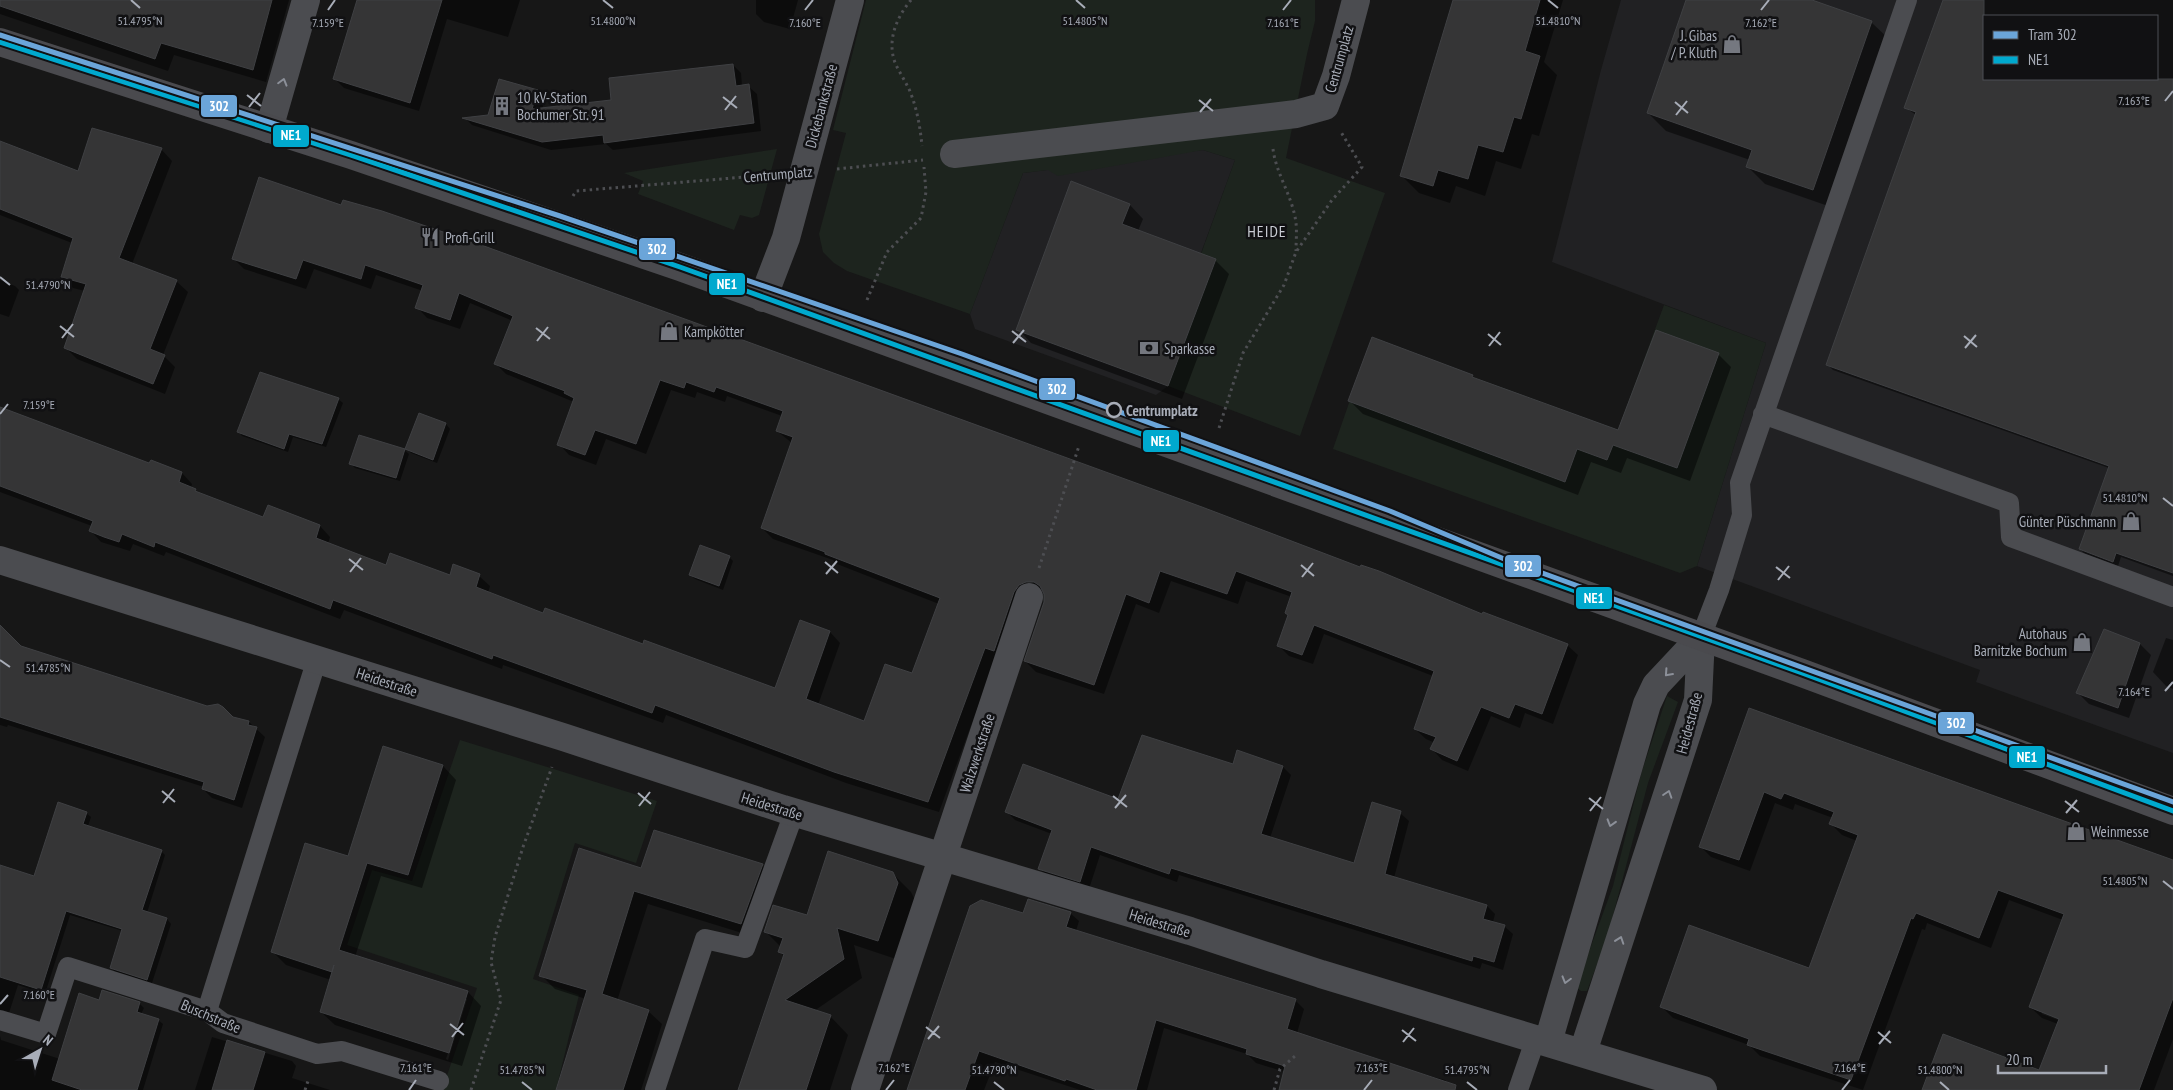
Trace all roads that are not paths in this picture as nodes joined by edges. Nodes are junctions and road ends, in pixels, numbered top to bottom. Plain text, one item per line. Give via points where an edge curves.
1 (306, 0) edge
2 (850, 0) edge
3 (1356, 0) edge
4 (1908, 0) edge
5 (0, 42) edge
6 (269, 129) junction
7 (954, 154) road end
8 (764, 298) junction
9 (1763, 414) junction
10 (0, 560) edge
11 (2173, 597) edge
12 (1029, 598) road end
13 (1701, 637) junction
14 (316, 660) junction
15 (794, 812) junction
16 (2173, 812) edge
17 (942, 857) junction
18 (207, 1011) junction
19 (0, 1020) edge
20 (1542, 1040) junction
21 (1584, 1052) junction
22 (439, 1081) dead end
23 (654, 1090) edge
24 (865, 1090) edge
25 (1518, 1090) edge
26 (1703, 1090) edge

6 -> 1 street
2 - 8 street, Dickebankstraße via 786,238
3 - 7 street, Centrumplatz via 1325,106 1296,114
4 - 9 lane
5 - 6 main road
6 - 8 main road via 556,224
8 - 13 main road
9 - 11 lane via 2009,503 2011,537
9 - 13 lane via 1740,483 1742,515
10 - 14 street, Heidestraße
12 - 17 street, Walzwerkstraße
13 - 16 main road
13 -> 20 street via 1656,685 1647,704
21 -> 13 street, Heidestraße via 1698,700
14 - 15 street, Heidestraße
14 - 18 lane
15 - 17 street, Heidestraße
15 - 23 lane via 745,948 705,939
17 - 20 street, Heidestraße
17 - 24 street, Walzwerkstraße
18 - 19 lane, Buschstraße via 68,967 46,1034
18 - 22 lane, Buschstraße via 223,1023 316,1054 342,1051
20 - 21 street, Heidestraße
20 - 25 lane
21 - 26 street, Heidestraße

